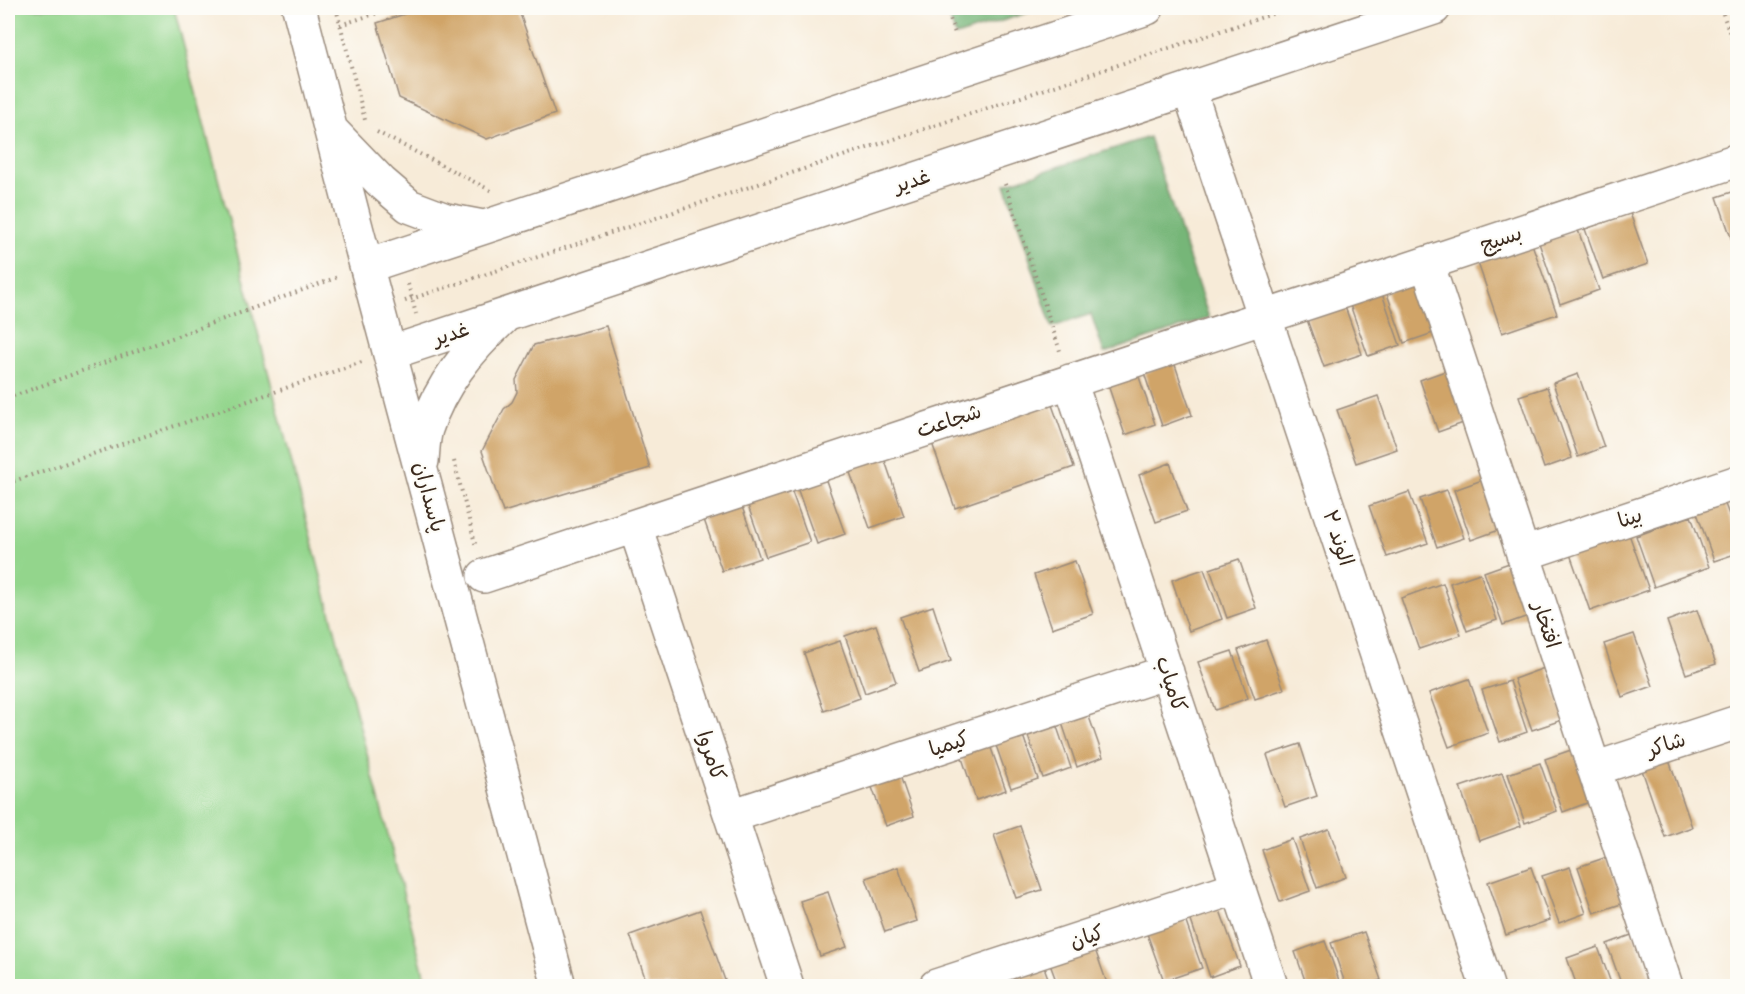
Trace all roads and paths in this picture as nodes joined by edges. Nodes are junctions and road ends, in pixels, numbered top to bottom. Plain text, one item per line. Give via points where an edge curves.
1 (299, 8) edge
2 (336, 8) edge
3 (393, 8) edge
4 (946, 8) edge
5 (1147, 8) edge
6 (1290, 8) edge
7 (1434, 8) edge
8 (1721, 8) edge
9 (340, 25) junction
10 (956, 36) dead end
11 (1737, 57) edge
12 (1189, 89) junction
13 (330, 129) junction
14 (1737, 160) edge
15 (1005, 184) dead end
16 (492, 191) dead end
17 (484, 227) junction
18 (1427, 263) junction
19 (367, 266) junction
20 (379, 311) junction
21 (507, 315) junction
22 (1264, 317) junction
23 (1053, 327) dead end
24 (390, 353) junction
25 (1070, 381) junction
26 (8, 398) edge
27 (421, 468) junction
28 (1737, 482) edge
29 (8, 483) edge
30 (635, 526) junction
31 (1523, 554) junction
32 (484, 576) dead end
33 (1167, 672) junction
34 (1737, 722) edge
35 (1594, 769) junction
36 (731, 816) junction
37 (1238, 886) junction
38 (559, 987) edge
39 (787, 987) edge
40 (936, 987) edge
41 (1271, 987) edge
42 (1487, 987) edge
43 (1666, 987) edge

1 - 13 street, پاسداران
2 - 9 path
3 - 9 path
4 - 10 path
5 - 17 street
6 - 20 path
7 - 12 street, غدیر
8 - 11 path
9 - 16 path via 367,127
12 - 21 street, غدیر
12 - 22 street, الوند ۲
13 - 17 street via 409,206 446,220
13 - 19 street, پاسداران
14 - 18 street, بسیج
15 - 23 path
17 - 19 street
18 - 22 street, بسیج
18 - 31 street, افتخار
19 - 20 street, پاسداران
19 - 26 path
20 - 24 street, پاسداران
21 - 24 street, غدیر
21 - 27 street via 480,340 448,380 426,430
22 - 25 street, شجاعت
22 - 42 street, الوند ۲
24 - 27 street, پاسداران
24 - 29 path
25 - 30 street, شجاعت
25 - 33 street, کامیاب
27 - 38 street, پاسداران
28 - 31 street, بینا
30 - 32 street, شجاعت
30 - 36 street, کامروا
31 - 35 street, افتخار
33 - 36 street, کیمیا
33 - 37 street, کامیاب
34 - 35 street, شاکر
35 - 43 street, افتخار
36 - 39 street, کامروا
37 - 40 street, کیان
37 - 41 street, کامیاب

